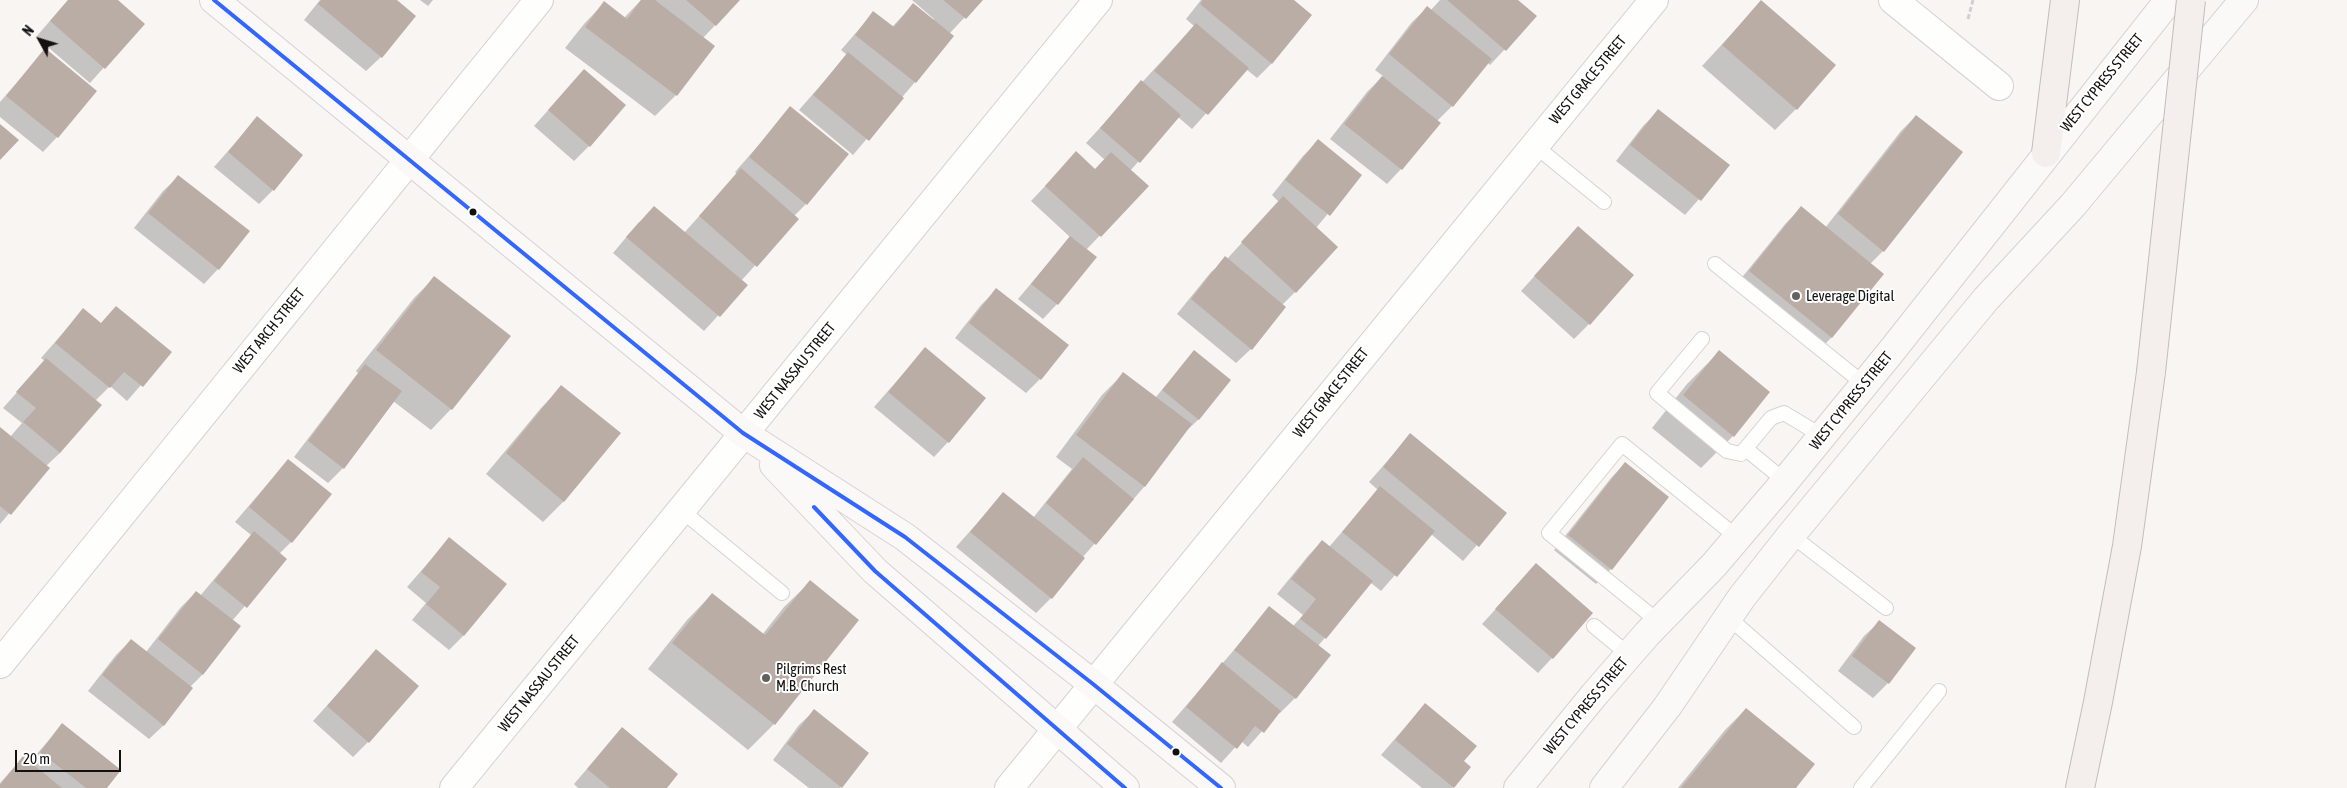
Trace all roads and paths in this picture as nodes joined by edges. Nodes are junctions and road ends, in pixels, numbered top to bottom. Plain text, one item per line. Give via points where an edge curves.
1 (214, 0) edge
2 (539, 0) edge
3 (1098, 0) edge
4 (1654, 0) edge
5 (1893, 0) edge
6 (2065, 0) edge
7 (2169, 0) edge
8 (2191, 0) edge
9 (2244, 0) edge
10 (1999, 86) dead end
11 (1534, 145) junction
12 (2046, 153) junction
13 (408, 160) junction
14 (1604, 202) dead end
15 (1715, 264) dead end
16 (1702, 339) dead end
17 (1864, 384) junction
18 (743, 433) junction
19 (1822, 436) junction
20 (1746, 449) junction
21 (1785, 481) junction
22 (681, 510) junction
23 (1791, 534) junction
24 (1738, 538) junction
25 (782, 592) dead end
26 (1886, 608) dead end
27 (1728, 617) junction
28 (1659, 622) junction
29 (1594, 626) dead end
30 (1629, 655) junction
31 (0, 664) edge
32 (1093, 684) junction
33 (1938, 691) dead end
34 (1854, 727) dead end
35 (1056, 730) junction
36 (454, 788) edge
37 (1009, 788) edge
38 (1125, 788) edge
39 (1221, 788) edge
40 (1518, 788) edge
41 (1604, 788) edge
42 (1861, 788) edge
43 (2080, 788) edge

1 - 13 street
2 - 13 street, WEST ARCH STREET
3 - 18 street, WEST NASSAU STREET
4 - 11 street, WEST GRACE STREET
5 - 10 street
6 - 12 highway
7 - 12 street, WEST CYPRESS STREET
8 - 43 highway, bridge via 2151,372 2127,546
9 - 23 street via 2072,205 1986,299
11 - 14 lane
11 - 32 street, WEST GRACE STREET
12 - 17 street, WEST CYPRESS STREET
13 - 18 street
13 - 31 street, WEST ARCH STREET
15 - 17 lane
16 - 20 lane via 1657,393 1727,452 1741,454
17 - 19 street, WEST CYPRESS STREET
18 - 22 street, WEST NASSAU STREET
18 - 32 street via 905,536
18 - 35 street via 875,571
19 - 20 lane via 1784,412 1771,418
19 - 21 street, WEST CYPRESS STREET
20 - 21 lane
21 - 24 street, WEST CYPRESS STREET
22 - 25 lane
22 - 36 street, WEST NASSAU STREET
23 - 26 lane
23 - 27 street
24 - 28 street, WEST CYPRESS STREET
24 - 28 lane via 1622,444 1549,533
27 - 34 lane
27 - 41 street via 1667,706
28 - 30 street, WEST CYPRESS STREET
29 - 30 lane
30 - 40 street, WEST CYPRESS STREET
32 - 35 street, WEST GRACE STREET
32 - 39 street
33 - 42 lane
35 - 37 street, WEST GRACE STREET
35 - 38 street

